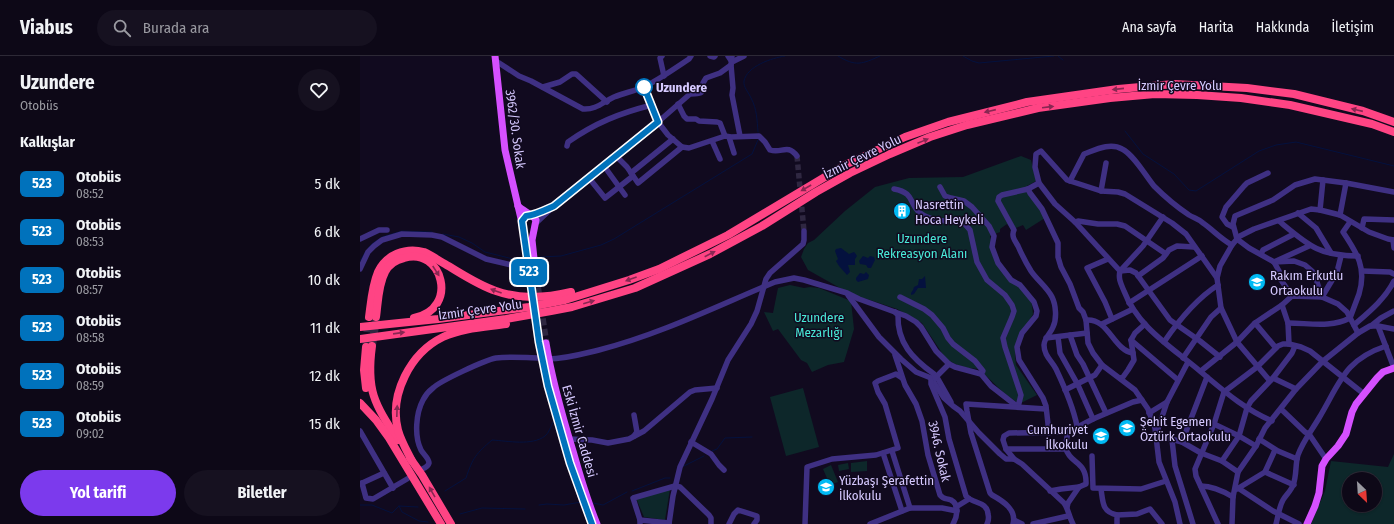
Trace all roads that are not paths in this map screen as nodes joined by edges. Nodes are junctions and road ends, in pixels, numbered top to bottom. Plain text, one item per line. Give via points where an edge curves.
1 (662, 56) edge
2 (691, 56) edge
3 (710, 56) edge
4 (715, 56) edge
5 (728, 56) edge
6 (744, 56) edge
7 (496, 59) edge
8 (732, 61) edge
9 (664, 76) junction
10 (543, 87) junction
11 (644, 87) junction
12 (606, 102) junction
13 (678, 104) junction
14 (652, 105) junction
15 (658, 122) junction
16 (1394, 122) edge
17 (1394, 132) edge
18 (727, 136) junction
19 (740, 136) junction
20 (673, 139) junction
21 (712, 140) junction
22 (566, 146) dead end
23 (682, 147) junction
24 (734, 153) dead end
25 (616, 156) junction
26 (796, 156) dead end
27 (720, 159) dead end
28 (1106, 163) dead end
29 (604, 166) junction
30 (1268, 173) dead end
31 (632, 175) junction
32 (589, 178) junction
33 (1323, 180) junction
34 (1070, 181) junction
35 (1346, 183) junction
36 (1039, 184) junction
37 (619, 187) junction
38 (940, 187) dead end
39 (894, 189) dead end
40 (1028, 189) junction
41 (1101, 191) junction
42 (1394, 192) edge
43 (625, 195) dead end
44 (517, 204) junction
45 (554, 206) junction
46 (1320, 210) junction
47 (1298, 213) junction
48 (1340, 215) junction
49 (531, 216) junction
50 (1163, 217) junction
51 (1394, 220) edge
52 (1279, 221) junction
53 (1075, 222) junction
54 (1350, 222) junction
55 (522, 224) junction
56 (535, 224) junction
57 (1233, 227) junction
58 (1362, 228) junction
59 (387, 230) dead end
60 (804, 231) tunnel mouth
61 (1294, 234) junction
62 (360, 239) edge
63 (1237, 239) junction
64 (1146, 240) junction
65 (1393, 240) edge
66 (1232, 245) junction
67 (1309, 246) junction
68 (1194, 247) junction
69 (1394, 248) edge
70 (1331, 253) junction
71 (1166, 254) junction
72 (1261, 254) junction
73 (1202, 256) junction
74 (1341, 256) junction
75 (1358, 256) junction
76 (1108, 259) junction
77 (1274, 262) junction
78 (360, 269) edge
79 (529, 269) junction
80 (1120, 271) junction
81 (1362, 271) junction
82 (1394, 274) edge
83 (1138, 276) junction
84 (1218, 278) junction
85 (1394, 281) edge
86 (1218, 285) junction
87 (765, 286) junction
88 (603, 288) junction
89 (1150, 291) junction
90 (847, 293) junction
91 (1292, 296) junction
92 (900, 297) dead end
93 (1322, 297) junction
94 (1129, 303) junction
95 (1282, 305) junction
96 (1221, 308) junction
97 (1133, 309) junction
98 (551, 311) junction
99 (895, 312) junction
100 (1394, 312) edge
101 (1350, 318) junction
102 (1112, 319) junction
103 (1086, 320) junction
104 (368, 322) edge
105 (1255, 323) junction
106 (1288, 323) junction
107 (1102, 324) junction
108 (1145, 324) junction
109 (1177, 324) junction
110 (1354, 325) junction
111 (1370, 326) junction
112 (1378, 326) junction
113 (1394, 329) edge
114 (1358, 332) junction
115 (1087, 333) junction
116 (1070, 336) junction
117 (1058, 337) junction
118 (1046, 338) junction
119 (360, 339) edge
120 (1197, 339) junction
121 (1131, 340) junction
122 (1164, 342) junction
123 (1237, 342) junction
124 (542, 343) tunnel mouth
125 (1289, 344) junction
126 (1296, 346) junction
127 (1386, 346) junction
128 (1276, 348) junction
129 (895, 353) junction
130 (1133, 353) junction
131 (1220, 356) junction
132 (545, 358) junction
133 (1182, 358) junction
134 (1188, 362) junction
135 (1322, 362) junction
136 (949, 364) junction
137 (1102, 364) junction
138 (1256, 367) junction
139 (1394, 368) edge
140 (1201, 371) junction
141 (981, 374) junction
142 (1207, 377) junction
143 (1342, 377) junction
144 (902, 378) junction
145 (933, 378) junction
146 (1090, 378) junction
147 (1120, 378) junction
148 (1178, 380) junction
149 (1272, 380) junction
150 (1078, 385) junction
151 (717, 388) junction
152 (1296, 389) junction
153 (1065, 390) junction
154 (1224, 392) junction
155 (1364, 394) junction
156 (1142, 400) junction
157 (1167, 402) junction
158 (360, 403) edge
159 (1018, 407) junction
160 (1247, 408) junction
161 (1046, 409) junction
162 (1281, 409) junction
163 (1106, 413) junction
164 (1149, 413) junction
165 (634, 415) dead end
166 (1093, 419) junction
167 (968, 420) junction
168 (1272, 421) junction
169 (1214, 424) junction
170 (1077, 426) junction
171 (360, 431) edge
172 (1068, 432) junction
173 (1049, 433) junction
174 (1309, 434) junction
175 (1156, 435) junction
176 (1239, 436) junction
177 (634, 437) junction
178 (389, 438) junction
179 (569, 439) junction
180 (1259, 439) junction
181 (1172, 440) junction
182 (691, 442) junction
183 (1182, 442) junction
184 (1256, 446) junction
185 (1006, 449) junction
186 (1066, 449) junction
187 (892, 450) junction
188 (1275, 450) junction
189 (883, 453) junction
190 (1201, 453) junction
191 (1092, 456) dead end
192 (1297, 458) junction
193 (1014, 459) junction
194 (1326, 459) junction
195 (412, 461) junction
196 (1222, 461) junction
197 (422, 469) dead end
198 (724, 470) dead end
199 (1238, 472) junction
200 (1265, 472) junction
201 (384, 473) junction
202 (407, 479) dead end
203 (1166, 481) junction
204 (902, 482) junction
205 (361, 484) edge
206 (894, 485) junction
207 (1294, 485) junction
208 (675, 486) junction
209 (1201, 486) junction
210 (1079, 487) junction
211 (394, 488) junction
212 (1101, 488) junction
213 (1050, 491) junction
214 (1235, 492) junction
215 (969, 499) junction
216 (1067, 507) junction
217 (910, 508) junction
218 (957, 509) junction
219 (902, 512) junction
220 (1279, 513) junction
221 (1117, 515) junction
222 (1068, 516) junction
223 (590, 522) edge
224 (640, 522) edge
225 (1013, 522) edge
226 (1048, 523) edge
227 (441, 524) edge
228 (451, 524) edge
229 (598, 524) edge
230 (669, 524) edge
231 (711, 524) edge
232 (728, 524) edge
233 (754, 524) edge
234 (805, 524) edge
235 (870, 524) edge
236 (953, 524) edge
237 (987, 524) edge
238 (1022, 524) edge
239 (1033, 524) edge
240 (1073, 524) edge
241 (1117, 524) edge
242 (1162, 524) edge
243 (1180, 524) edge
244 (1193, 524) edge
245 (1218, 524) edge
246 (1232, 524) edge
247 (1276, 524) edge
248 (1299, 524) edge
249 (1307, 524) edge

1 - 9 street via 660,58
2 - 9 street
3 - 4 street
5 - 8 street
6 - 8 street
7 - 10 street via 519,76
7 - 44 main road, 3962/30. Sokak via 505,150
8 - 13 street via 720,73 705,79 700,93 690,94
8 - 19 street via 732,95
9 - 11 street
10 - 12 street via 583,109 598,107
10 - 12 street via 576,74
11 - 12 street via 613,97
11 - 14 street
13 - 15 street
13 - 18 street via 687,119 720,123
14 - 15 street
14 - 22 street via 595,125 568,142
15 - 20 street
15 - 25 street
16 -> 88 highway, İzmir Çevre Yolu via 1363,111 1294,94 1247,88 1174,84 1027,102 948,122 905,138 845,165 728,235 690,254 647,273
98 -> 17 highway, İzmir Çevre Yolu via 635,288 696,261 762,226 850,173 897,151 967,125 1038,108 1155,94 1197,95 1290,105 1372,124
18 - 19 street
18 - 21 street
18 - 24 street
19 - 26 street via 759,136 770,150 775,152 789,149 793,150
20 - 23 street
20 - 31 street
21 - 23 street via 689,148
21 - 27 street
23 - 31 street via 638,183
25 - 29 street
25 - 31 street
28 - 41 street
29 - 32 street
29 - 37 street
30 - 57 street via 1247,183 1226,207 1222,217
31 - 37 street
32 - 37 street via 605,198
32 - 45 street
33 - 35 street
33 - 46 street
33 - 57 street via 1315,179 1295,185 1273,200 1235,216
34 - 36 street via 1041,151 1036,154 1035,162
34 - 41 street
34 - 66 street via 1084,154 1103,147 1114,146 1122,149 1170,201
35 - 42 street
35 - 48 street
36 - 40 street
36 - 53 street via 1055,204
37 - 43 street
38 - 161 street via 945,196 964,201 972,207 989,226 994,236 992,247 998,263 1034,302 1036,316 1022,333 1017,347 1019,360 1043,398
39 - 159 street via 907,193 921,214 933,219 963,222 970,230 977,262 987,280 1006,295 1014,311 1003,338 1021,395
40 - 103 street via 1042,209 1058,243 1061,267
40 - 118 street via 1002,194 998,201 1014,230 1013,235 1024,260 1054,302 1054,326
41 - 50 street via 1125,194
44 - 49 main road
44 - 55 main road, 3962/30. Sokak
45 - 49 street
45 - 56 street
46 - 47 street via 1311,209
46 - 48 street
47 - 52 street
47 - 70 street via 1316,228
48 - 54 street
49 - 55 main road via 525,216
49 - 56 main road via 535,218
50 - 64 street
50 - 68 street via 1186,234
51 - 58 street via 1364,219
52 - 61 street
52 - 63 street via 1254,229
53 - 64 street via 1078,220 1098,224 1121,224
53 - 76 street
54 - 58 street
54 - 75 street via 1343,232
55 - 56 main road via 528,229
55 - 79 main road, 3962/30. Sokak
56 - 79 main road, 3962/30. Sokak via 532,240 533,277
57 - 63 street
58 - 65 street
59 - 62 street via 379,230
60 - 87 street via 803,244 770,273
61 - 67 street
61 - 72 street via 1263,250
63 - 66 street
63 - 72 street
64 - 71 street
64 - 80 street
65 - 69 street
66 - 84 street via 1220,266
67 - 70 street
67 - 77 street
68 - 71 street via 1177,246
68 - 73 street
70 - 74 street
71 - 83 street
72 - 77 street
73 - 84 street
73 - 89 street
74 - 75 street
74 - 93 street via 1337,272
75 - 81 street
76 - 80 street
76 - 102 street via 1087,268
77 - 91 street via 1281,280
77 - 93 street via 1294,261 1312,270
78 - 79 street via 368,252 374,246 382,240 402,234 442,237 486,259
80 - 83 street via 1130,270
80 - 94 street via 1119,278
81 - 82 street
81 - 101 street via 1359,293
83 - 89 street
84 - 86 street
85 - 110 street via 1376,306
86 - 96 street
86 - 109 street via 1207,292
87 - 90 street via 794,278
87 - 132 street via 650,335 560,359
87 - 151 street via 751,324 728,360
88 - 104 highway, İzmir Çevre Yolu via 565,300 529,307 438,319
88 -> 104 highway via 592,287 536,298 512,296 484,286 426,253 407,251 388,258 380,268
89 - 94 street
89 - 109 street via 1170,320
90 - 99 street
90 - 129 street via 867,322
91 - 93 street
91 - 95 street
92 - 141 street via 932,314 953,344 975,361 983,371
93 - 101 street via 1338,304
94 - 97 street
95 - 105 street
95 - 106 street
96 - 120 street via 1211,317
96 - 123 street
97 - 102 street
97 - 108 street
119 -> 98 highway, İzmir Çevre Yolu
195 -> 98 highway via 401,439 396,415 399,392 406,372 421,353 454,333 512,323
99 - 136 street via 916,322 936,351
99 - 145 street via 907,350 914,359 934,374
100 - 111 street
101 - 106 street via 1329,325
101 - 110 street
102 - 107 street
103 - 107 street via 1092,319
103 - 115 street
104 -> 104 highway via 385,272 392,263 414,256 423,258 432,265 440,276 442,286 440,299 433,308 418,317
105 - 123 street
105 - 128 street
106 - 125 street
107 - 130 street via 1126,352
108 - 121 street
108 - 122 street
109 - 120 street
109 - 122 street
110 - 114 street
111 - 112 street
111 - 114 street
112 - 113 street
112 - 127 street
114 - 135 street
115 - 116 street
115 - 137 street via 1088,343
116 - 117 street
116 - 146 street via 1072,345
117 - 118 street
117 - 150 street via 1060,353
118 - 153 street via 1046,355 1055,367
120 - 131 street
120 - 133 street
121 - 130 street
121 - 148 street
122 - 133 street
123 - 131 street
123 - 138 street
124 - 132 main road, Eski İzmir Caddesi
125 - 126 street
125 - 128 street
126 - 135 street via 1310,351
126 - 149 street
127 - 139 street
127 - 143 street via 1362,356
128 - 138 street
129 - 144 street, 3946. Sokak
129 - 145 street via 916,372
130 - 147 street via 1134,360
131 - 140 street
132 - 179 main road, Eski İzmir Caddesi
132 - 197 street via 496,358 433,388 424,398 419,410 418,440 429,463
132 - 223 main road, Eski İzmir Caddesi via 559,428
133 - 134 street
134 - 140 street
134 - 148 street
135 - 143 street
135 - 152 street
136 - 141 street
136 - 145 street
137 - 146 street
137 - 147 street
138 - 149 street
138 - 154 street
139 - 155 main road via 1383,372
140 - 142 street
141 - 159 street via 991,386
142 - 154 street
142 - 183 street
143 - 155 street
143 - 174 street
144 - 187 street via 896,374 875,383 885,404 898,448
144 - 218 street, 3946. Sokak via 922,421 928,455 940,495 943,499 952,500
145 - 167 street via 944,398
145 - 215 street via 931,384 945,417 949,439
146 - 150 street
146 - 163 street
147 - 156 street via 1135,390
148 - 157 street
149 - 152 street
149 - 160 street
150 - 153 street
150 - 166 street
151 - 177 street via 690,392
151 - 182 street
152 - 162 street
153 - 170 street via 1074,409
154 - 160 street
154 - 169 street
155 - 194 main road via 1352,412 1346,434
156 - 163 street
156 - 164 street
157 - 164 street
157 - 175 street
158 - 178 highway
159 - 161 street
159 - 167 street via 966,404
160 - 168 street
160 - 176 street
161 - 173 street
162 - 168 street
162 - 174 street
163 - 166 street
164 - 175 street
165 - 177 street via 637,432
166 - 170 street
167 - 193 street via 1000,454 1006,459
167 - 225 street via 990,493 1008,505
168 - 180 street
169 - 176 street
169 - 190 street
170 - 172 street
171 - 201 street
172 - 173 street
172 - 186 street
173 - 185 street via 1009,433 1003,440
174 - 192 street
174 - 194 street
175 - 181 street
175 - 203 street via 1159,462
176 - 184 street
176 - 196 street
177 - 179 street via 608,443
178 - 195 highway via 366,389 364,370 369,346 374,398
178 - 227 highway
179 - 229 main road, Eski İzmir Caddesi via 588,502
180 - 184 street
180 - 188 street
181 - 183 street
181 - 244 street via 1175,466
182 - 198 street via 711,454
182 - 208 street
183 - 190 street
184 - 199 street
185 - 186 street
185 - 193 street
186 - 210 street via 1085,472 1086,484
187 - 189 street
187 - 204 street
188 - 192 street
188 - 200 street
189 - 206 street
189 - 234 street via 876,456 832,459 807,467
190 - 196 street
190 - 209 street via 1195,469
191 - 212 street via 1093,488
192 - 207 street
193 - 213 street
194 - 249 main road via 1322,466 1315,506
228 -> 195 highway
196 - 199 street
199 - 214 street
200 - 207 street
200 - 214 street
201 - 205 street
201 - 211 street
202 - 211 street
203 - 212 street via 1142,489
203 - 243 street via 1175,502
204 - 206 street
204 - 217 street
205 - 211 street via 366,498 374,499
206 - 219 street
207 - 220 street via 1283,500
208 - 224 street via 633,498
208 - 230 street
208 - 231 street via 680,487 709,515
209 - 214 street
209 - 245 street
210 - 213 street
210 - 216 street
212 - 221 street via 1106,510
213 - 216 street
214 - 220 street
214 - 246 street
215 - 218 street
215 - 237 street via 984,504 988,510
216 - 222 street
217 - 218 street
217 - 219 street
218 - 236 street via 957,517
219 - 235 street
220 - 247 street
220 - 248 street
221 - 241 street
221 - 242 street via 1137,514 1150,509
222 - 226 street
222 - 240 street
224 - 230 street
225 - 238 street
226 - 239 street
232 - 233 street via 738,510 757,516

